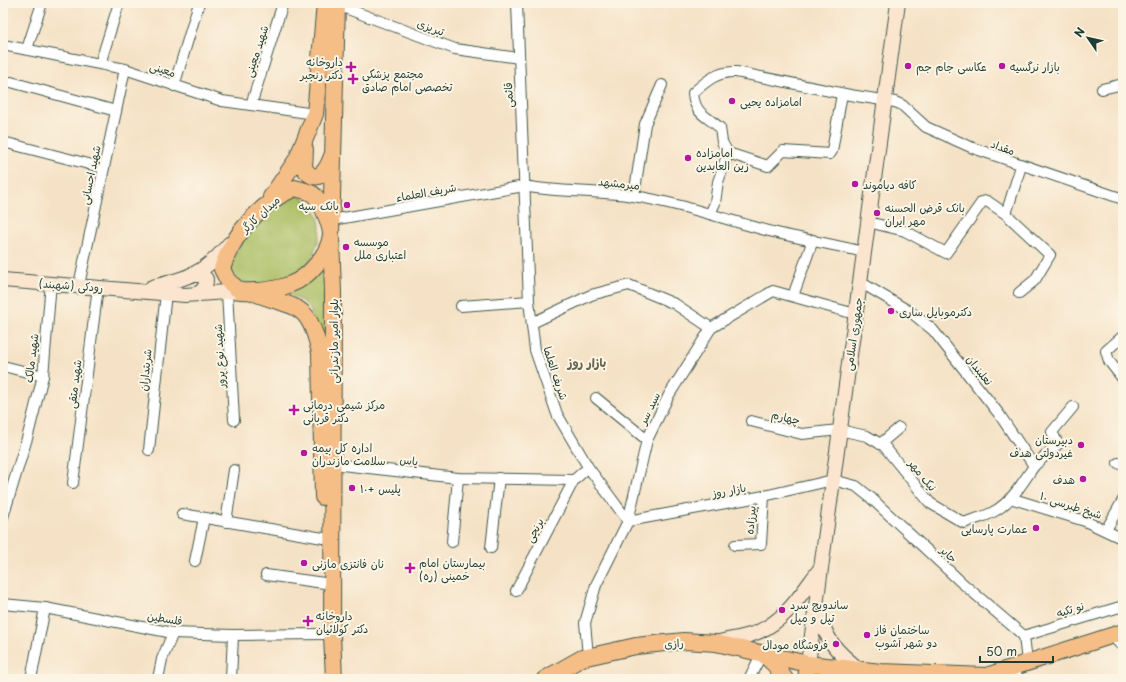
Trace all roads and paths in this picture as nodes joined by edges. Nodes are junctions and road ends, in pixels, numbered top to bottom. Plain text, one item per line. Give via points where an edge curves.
1 (42, 3) edge
2 (119, 3) edge
3 (199, 3) edge
4 (283, 3) edge
5 (517, 3) edge
6 (898, 3) edge
7 (333, 4) edge
8 (3, 45) edge
9 (27, 49) junction
10 (519, 58) junction
11 (100, 64) junction
12 (125, 69) junction
13 (11, 82) dead end
14 (1123, 84) edge
15 (662, 85) dead end
16 (174, 86) junction
17 (1102, 89) dead end
18 (842, 94) junction
19 (884, 100) junction
20 (251, 105) junction
21 (116, 111) junction
22 (316, 114) junction
23 (308, 135) junction
24 (3, 142) edge
25 (333, 152) junction
26 (728, 153) junction
27 (1021, 166) junction
28 (104, 168) junction
29 (524, 186) junction
30 (634, 196) junction
31 (1123, 199) edge
32 (260, 211) junction
33 (710, 214) junction
34 (1006, 214) junction
35 (868, 222) junction
36 (331, 228) junction
37 (238, 234) junction
38 (813, 240) junction
39 (864, 252) junction
40 (191, 275) junction
41 (3, 280) edge
42 (860, 282) junction
43 (51, 283) junction
44 (79, 285) junction
45 (98, 287) junction
46 (140, 290) junction
47 (240, 292) junction
48 (166, 293) junction
49 (1019, 293) dead end
50 (196, 294) junction
51 (793, 296) junction
52 (529, 301) junction
53 (461, 306) dead end
54 (855, 314) junction
55 (532, 323) junction
56 (711, 328) junction
57 (1123, 336) edge
58 (3, 366) edge
59 (43, 376) junction
60 (1123, 379) edge
61 (596, 398) dead end
62 (1073, 407) dead end
63 (234, 420) dead end
64 (752, 421) dead end
65 (899, 428) dead end
66 (839, 430) junction
67 (647, 440) junction
68 (880, 444) junction
69 (149, 450) dead end
70 (334, 464) junction
71 (1034, 466) junction
72 (234, 470) dead end
73 (583, 472) dead end
74 (458, 478) junction
75 (499, 478) junction
76 (574, 480) junction
77 (833, 480) junction
78 (74, 483) dead end
79 (764, 496) junction
80 (1010, 498) junction
81 (1123, 500) edge
82 (182, 514) dead end
83 (3, 517) edge
84 (204, 518) junction
85 (628, 521) junction
86 (226, 522) junction
87 (1106, 530) junction
88 (323, 538) junction
89 (1123, 539) edge
90 (452, 542) dead end
91 (735, 545) dead end
92 (490, 548) dead end
93 (195, 561) dead end
94 (820, 569) junction
95 (266, 575) dead end
96 (324, 582) junction
97 (516, 591) dead end
98 (3, 604) edge
99 (816, 605) junction
100 (1123, 606) edge
101 (45, 608) junction
102 (173, 632) junction
103 (325, 634) junction
104 (1118, 634) edge
105 (233, 635) junction
106 (1024, 636) junction
107 (716, 643) junction
108 (1123, 647) edge
109 (762, 653) junction
110 (588, 656) junction
111 (1027, 662) junction
112 (807, 672) edge
113 (1015, 674) edge
114 (861, 675) edge
115 (883, 676) edge
116 (31, 679) edge
117 (158, 679) edge
118 (231, 679) edge
119 (323, 679) edge
120 (334, 679) edge
121 (545, 679) edge
122 (750, 679) edge
123 (785, 679) edge

1 - 9 street
2 - 11 street
3 - 16 street
4 - 20 street, شهید معینی
5 - 10 street, قائمی
6 - 19 main road, جمهوری اسلامی
7 - 10 street, تبریزی via 455,49
7 - 22 main road
7 - 25 main road, بلوار امیر مازندرانی
8 - 9 street, معینی
9 - 11 street, معینی
10 - 29 street, قائمی
11 - 12 street, معینی
12 - 16 street, معینی
12 - 21 street, شهید احسانی
13 - 21 street
14 - 17 street
15 - 30 street via 645,124
16 - 20 street, معینی via 222,101
18 - 19 street, مقداد
18 - 26 street via 830,154 783,151 768,166
18 - 26 street, مقداد via 736,72 724,72 705,82 693,93 698,112 720,128 722,142
19 - 27 street, مقداد via 902,105 926,127
19 - 35 main road, جمهوری اسلامی
20 - 22 street, معینی
21 - 28 street, شهید احسانی
22 - 23 main road
23 - 25 main road via 303,160 306,172 317,177 322,174
23 - 32 main road via 298,158
24 - 28 street
25 - 36 main road, بلوار امیر مازندرانی
26 - 33 street
27 - 31 street, مقداد
27 - 34 street
28 - 44 street, شهید احسانی
29 - 30 street, میرمشهد
29 - 36 street, شریف العلماء
29 - 52 street, شریف العلما
30 - 33 street, میرمشهد
32 - 36 main road, میدان کارگر via 279,195 295,188 315,196
32 - 37 main road, میدان کارگر
33 - 38 street, میرمشهد
34 - 35 street via 987,201 982,202 946,253 905,231
34 - 49 street via 1050,255 1034,280
35 - 39 main road, جمهوری اسلامی
36 - 47 main road via 319,260 304,277 292,284 264,292
36 - 70 main road, بلوار امیر مازندرانی
37 - 40 main road, رودکی (شهبند) via 216,260
37 - 47 main road, میدان کارگر via 226,255 222,269 228,281
38 - 39 street, میرمشهد
38 - 51 street
39 - 42 main road, جمهوری اسلامی
40 - 46 main road, رودکی (شهبند)
40 - 50 main road via 202,275 206,280 202,291
41 - 43 main road, رودکی (شهبند)
42 - 54 main road, جمهوری اسلامی
42 - 71 street, نعلبندان via 912,313 933,330 999,414
43 - 44 main road, رودکی (شهبند)
43 - 59 street, شهید مالک
44 - 45 main road, رودکی (شهبند)
45 - 46 main road, رودکی (شهبند)
45 - 78 street, شهید متقی
46 - 48 main road, رودکی (شهبند)
47 - 50 main road, رودکی (شهبند)
47 - 63 street, شهید نوع پرور
47 - 88 main road, بلوار امیر مازندرانی via 294,305 306,314 317,337 320,353
48 - 50 main road, رودکی (شهبند)
48 - 69 street, شربتداران
51 - 54 street, سید سر
51 - 56 street, سید سر via 773,291
52 - 53 street
52 - 55 street, شریف العلما
54 - 66 main road, جمهوری اسلامی
55 - 56 street via 591,295 629,285 675,304
55 - 85 street, شریف العلما via 535,350 557,414 588,467
56 - 67 street, سید سر via 669,395
57 - 60 street via 1106,352 1109,361
58 - 59 street
59 - 83 street, شهید مالک
61 - 67 street
62 - 71 street via 1052,432 1058,444
64 - 66 street, چهارم via 802,434
65 - 68 street
66 - 68 street, نیک مهر via 867,436
66 - 77 main road, جمهوری اسلامی
67 - 85 street, سید سر
68 - 80 street, نیک مهر via 930,503 964,522 993,513
70 - 74 street, یاس
70 - 120 main road, بلوار امیر مازندرانی
71 - 80 street
72 - 86 street
73 - 76 street
74 - 75 street, یاس
74 - 90 street
75 - 76 street, یاس
75 - 92 street
76 - 97 street, برنجی
77 - 79 street, بازار روز
77 - 94 main road, جمهوری اسلامی
77 - 106 street, جابر via 856,486 871,498 961,582
79 - 85 street, بازار روز
79 - 91 street, پیرزاده via 761,544
80 - 87 street, شیخ طبرسی ۱۰
81 - 87 street
82 - 84 street
84 - 86 street
84 - 93 street
85 - 110 street, سید سر via 596,585 585,623
86 - 88 street
87 - 89 street, شیخ طبرسی ۱۰
88 - 96 main road, بلوار امیر مازندرانی
94 - 99 main road, جمهوری اسلامی
94 - 107 main road via 795,605 778,621 757,633
95 - 96 street
96 - 103 main road, بلوار امیر مازندرانی
98 - 101 street, فلسطین
99 - 112 main road, جمهوری اسلامی
99 - 114 main road via 824,632 840,655
100 - 106 street, نو تکیه
101 - 102 street, فلسطین
101 - 116 street
102 - 105 street, فلسطین
102 - 117 street via 162,659
103 - 105 street, فلسطین
103 - 119 main road, بلوار امیر مازندرانی
104 - 108 street
104 - 111 main road
105 - 118 street
106 - 111 street
107 - 109 main road, رازی
107 - 110 main road, رازی via 684,641 636,646
109 - 112 main road, رازی
109 - 122 street
109 - 123 main road
110 - 121 main road, رازی
111 - 113 main road
112 - 114 main road, رازی
113 - 115 main road
114 - 115 main road

